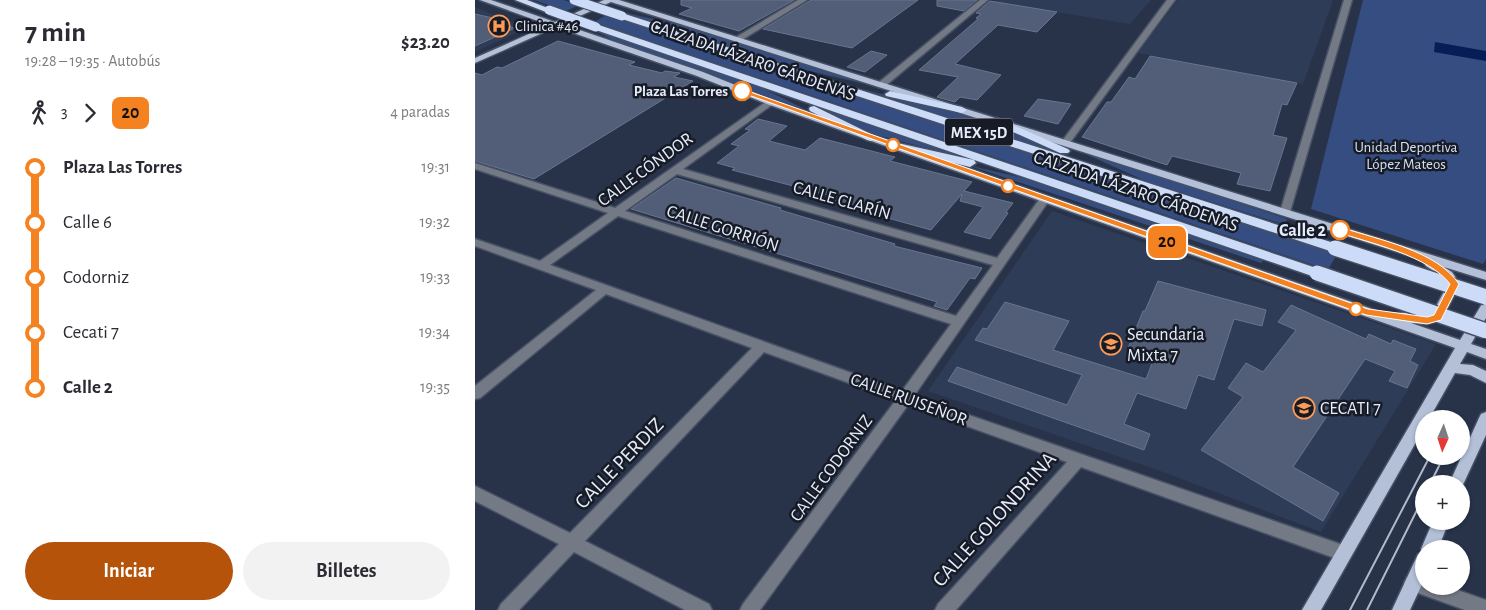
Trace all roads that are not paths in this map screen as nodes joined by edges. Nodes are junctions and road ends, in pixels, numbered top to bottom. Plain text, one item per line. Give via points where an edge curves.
1 (484, 0) edge
2 (519, 0) edge
3 (574, 0) edge
4 (611, 0) edge
5 (803, 0) edge
6 (984, 0) edge
7 (1171, 0) edge
8 (1348, 0) edge
9 (555, 25) junction
10 (705, 29) junction
11 (577, 33) junction
12 (737, 39) junction
13 (475, 61) edge
14 (797, 72) junction
15 (745, 77) junction
16 (881, 85) junction
17 (770, 102) junction
18 (962, 110) junction
19 (997, 121) junction
20 (871, 138) junction
21 (1066, 142) junction
22 (893, 145) junction
23 (475, 166) edge
24 (675, 170) junction
25 (1050, 181) junction
26 (1144, 185) junction
27 (1045, 199) junction
28 (617, 212) junction
29 (1285, 212) junction
30 (475, 242) edge
31 (1413, 253) junction
32 (1000, 263) junction
33 (541, 266) junction
34 (1486, 276) edge
35 (605, 289) junction
36 (1486, 297) edge
37 (1486, 307) edge
38 (1366, 312) junction
39 (960, 322) junction
40 (1486, 331) edge
41 (762, 346) junction
42 (1464, 346) junction
43 (1486, 354) edge
44 (1451, 368) junction
45 (1486, 378) edge
46 (475, 394) edge
47 (905, 398) junction
48 (1486, 418) edge
49 (1079, 459) junction
50 (1461, 475) edge
51 (475, 493) edge
52 (571, 542) junction
53 (1343, 553) junction
54 (1415, 579) edge
55 (1413, 583) junction
56 (1486, 609) edge
57 (507, 610) edge
58 (703, 610) edge
59 (749, 610) edge
60 (944, 610) edge
61 (1311, 610) edge
62 (1401, 610) edge

1 - 9 main road, CALZADA LÁZARO CÁRDENAS
2 - 15 highway, CALZADA LÁZARO CÁRDENAS / MEX 15D, bridge
3 - 14 highway, CALZADA LÁZARO CÁRDENAS / MEX 15D, bridge
4 - 9 main road
4 - 10 main road, CALZADA LÁZARO CÁRDENAS
5 - 12 street
6 - 16 street
7 - 21 street
8 - 29 street
9 - 11 main road, CALZADA LÁZARO CÁRDENAS
9 - 13 main road
10 - 11 main road via 615,9 578,25 575,27
10 - 12 main road, CALZADA LÁZARO CÁRDENAS
11 - 17 main road, CALZADA LÁZARO CÁRDENAS via 700,74
12 - 16 main road, CALZADA LÁZARO CÁRDENAS
14 - 18 highway
14 - 26 highway, CALZADA LÁZARO CÁRDENAS / MEX 15D
15 - 20 highway
15 - 25 highway, CALZADA LÁZARO CÁRDENAS / MEX 15D
16 - 18 main road, CALZADA LÁZARO CÁRDENAS
17 - 20 main road, CALZADA LÁZARO CÁRDENAS
17 - 24 street, CALLE CÓNDOR
18 - 19 main road, CALZADA LÁZARO CÁRDENAS
19 - 21 main road, CALZADA LÁZARO CÁRDENAS
19 - 26 highway
20 - 22 main road, CALZADA LÁZARO CÁRDENAS
21 - 29 main road, CALZADA LÁZARO CÁRDENAS
22 - 25 highway
22 - 27 main road, CALZADA LÁZARO CÁRDENAS
23 - 28 street, CALLE GORRIÓN
24 - 28 street, CALLE CÓNDOR
24 - 32 street, CALLE CLARÍN
25 - 40 highway, CALZADA LÁZARO CÁRDENAS / MEX 15D, bridge
26 - 36 highway, CALZADA LÁZARO CÁRDENAS / MEX 15D, bridge
27 - 32 street, CALLE CODORNIZ
27 - 38 main road, CALZADA LÁZARO CÁRDENAS
28 - 33 street, CALLE CÓNDOR
28 - 39 street, CALLE GORRIÓN
29 - 31 main road, CALZADA LÁZARO CÁRDENAS
30 - 33 street, CALLE RUISEÑOR
31 - 34 main road, CALZADA LÁZARO CÁRDENAS
31 - 38 main road via 1442,271 1455,284 1437,317 1427,320
32 - 39 street, CALLE CODORNIZ
33 - 35 street, CALLE RUISEÑOR
35 - 41 street, CALLE RUISEÑOR
35 - 46 street
37 - 42 main road
38 - 42 main road, CALZADA LÁZARO CÁRDENAS
39 - 47 street, CALLE CODORNIZ
41 - 47 street, CALLE RUISEÑOR
41 - 52 street, CALLE PERDIZ
42 - 43 main road, CALZADA LÁZARO CÁRDENAS
42 - 44 main road
44 - 45 main road via 1473,370
44 - 53 main road
47 - 49 street, CALLE RUISEÑOR
47 - 59 street, CALLE CODORNIZ
48 - 50 main road
49 - 53 street, CALLE RUISEÑOR
49 - 60 street, CALLE GOLONDRINA
51 - 52 street
52 - 57 street, CALLE PERDIZ
52 - 58 street
53 - 61 main road
54 - 55 main road
55 - 56 street
55 - 62 main road

